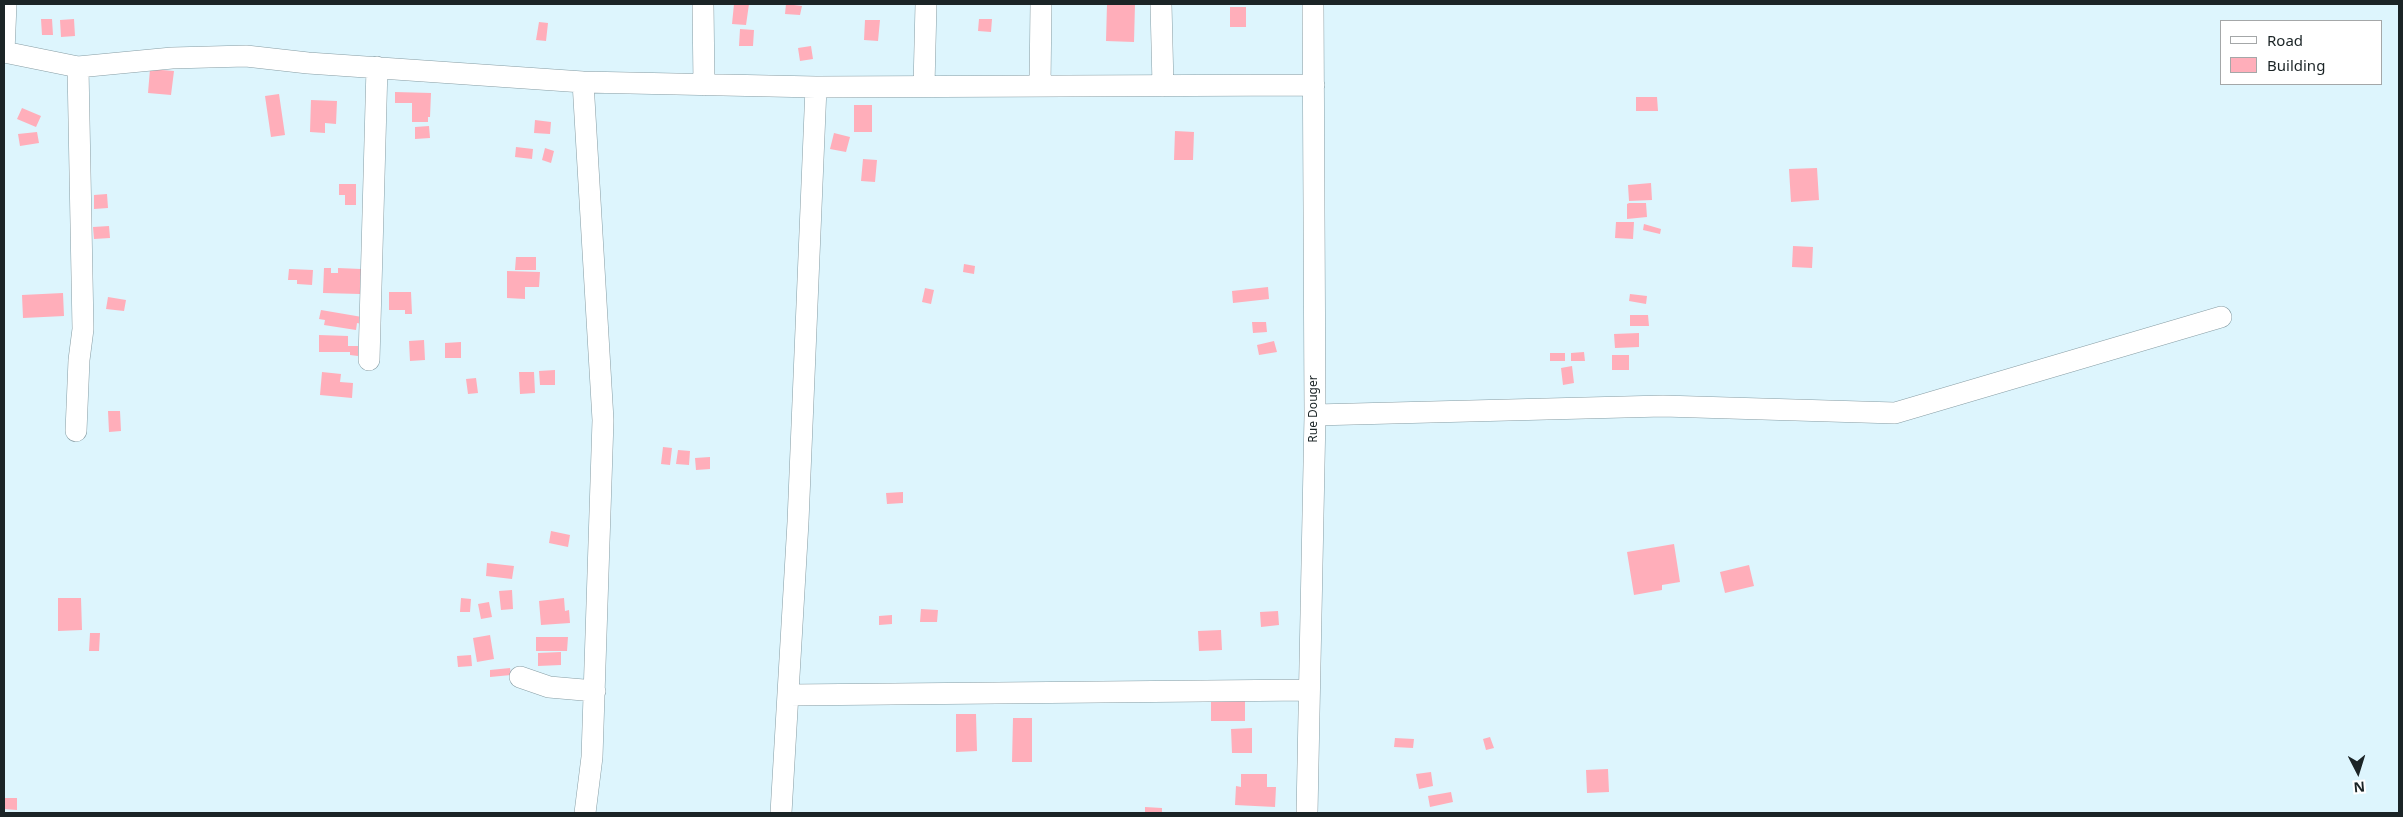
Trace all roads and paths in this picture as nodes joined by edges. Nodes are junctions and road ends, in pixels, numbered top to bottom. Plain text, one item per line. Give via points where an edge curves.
1 (6, 4) edge
2 (703, 4) edge
3 (926, 4) edge
4 (1041, 4) edge
5 (1161, 4) edge
6 (1313, 4) edge
7 (4, 52) edge
8 (78, 67) junction
9 (376, 67) junction
10 (584, 82) junction
11 (704, 85) junction
12 (1314, 85) junction
13 (924, 86) junction
14 (1040, 86) junction
15 (1163, 86) junction
16 (816, 87) junction
17 (2221, 317) dead end
18 (369, 360) dead end
19 (1315, 414) junction
20 (76, 431) dead end
21 (520, 678) dead end
22 (1309, 690) junction
23 (595, 691) junction
24 (789, 695) junction
25 (585, 813) edge
26 (781, 813) edge
27 (1307, 813) edge

1 - 7 street
2 - 11 street
3 - 13 street
4 - 14 street
5 - 15 street
6 - 12 street, Rue Douger
7 - 8 street
8 - 9 street via 172,58 246,56
8 - 20 street via 83,329
9 - 10 street
9 - 18 street
10 - 11 street
10 - 23 street via 603,420
11 - 16 street
12 - 15 street
12 - 19 street, Rue Douger
13 - 14 street
13 - 16 street
14 - 15 street
16 - 24 street
17 - 19 street via 1895,413 1663,406
19 - 22 street, Rue Douger
21 - 23 street via 549,687
22 - 24 street
22 - 27 street, Rue Douger
23 - 25 street
24 - 26 street

